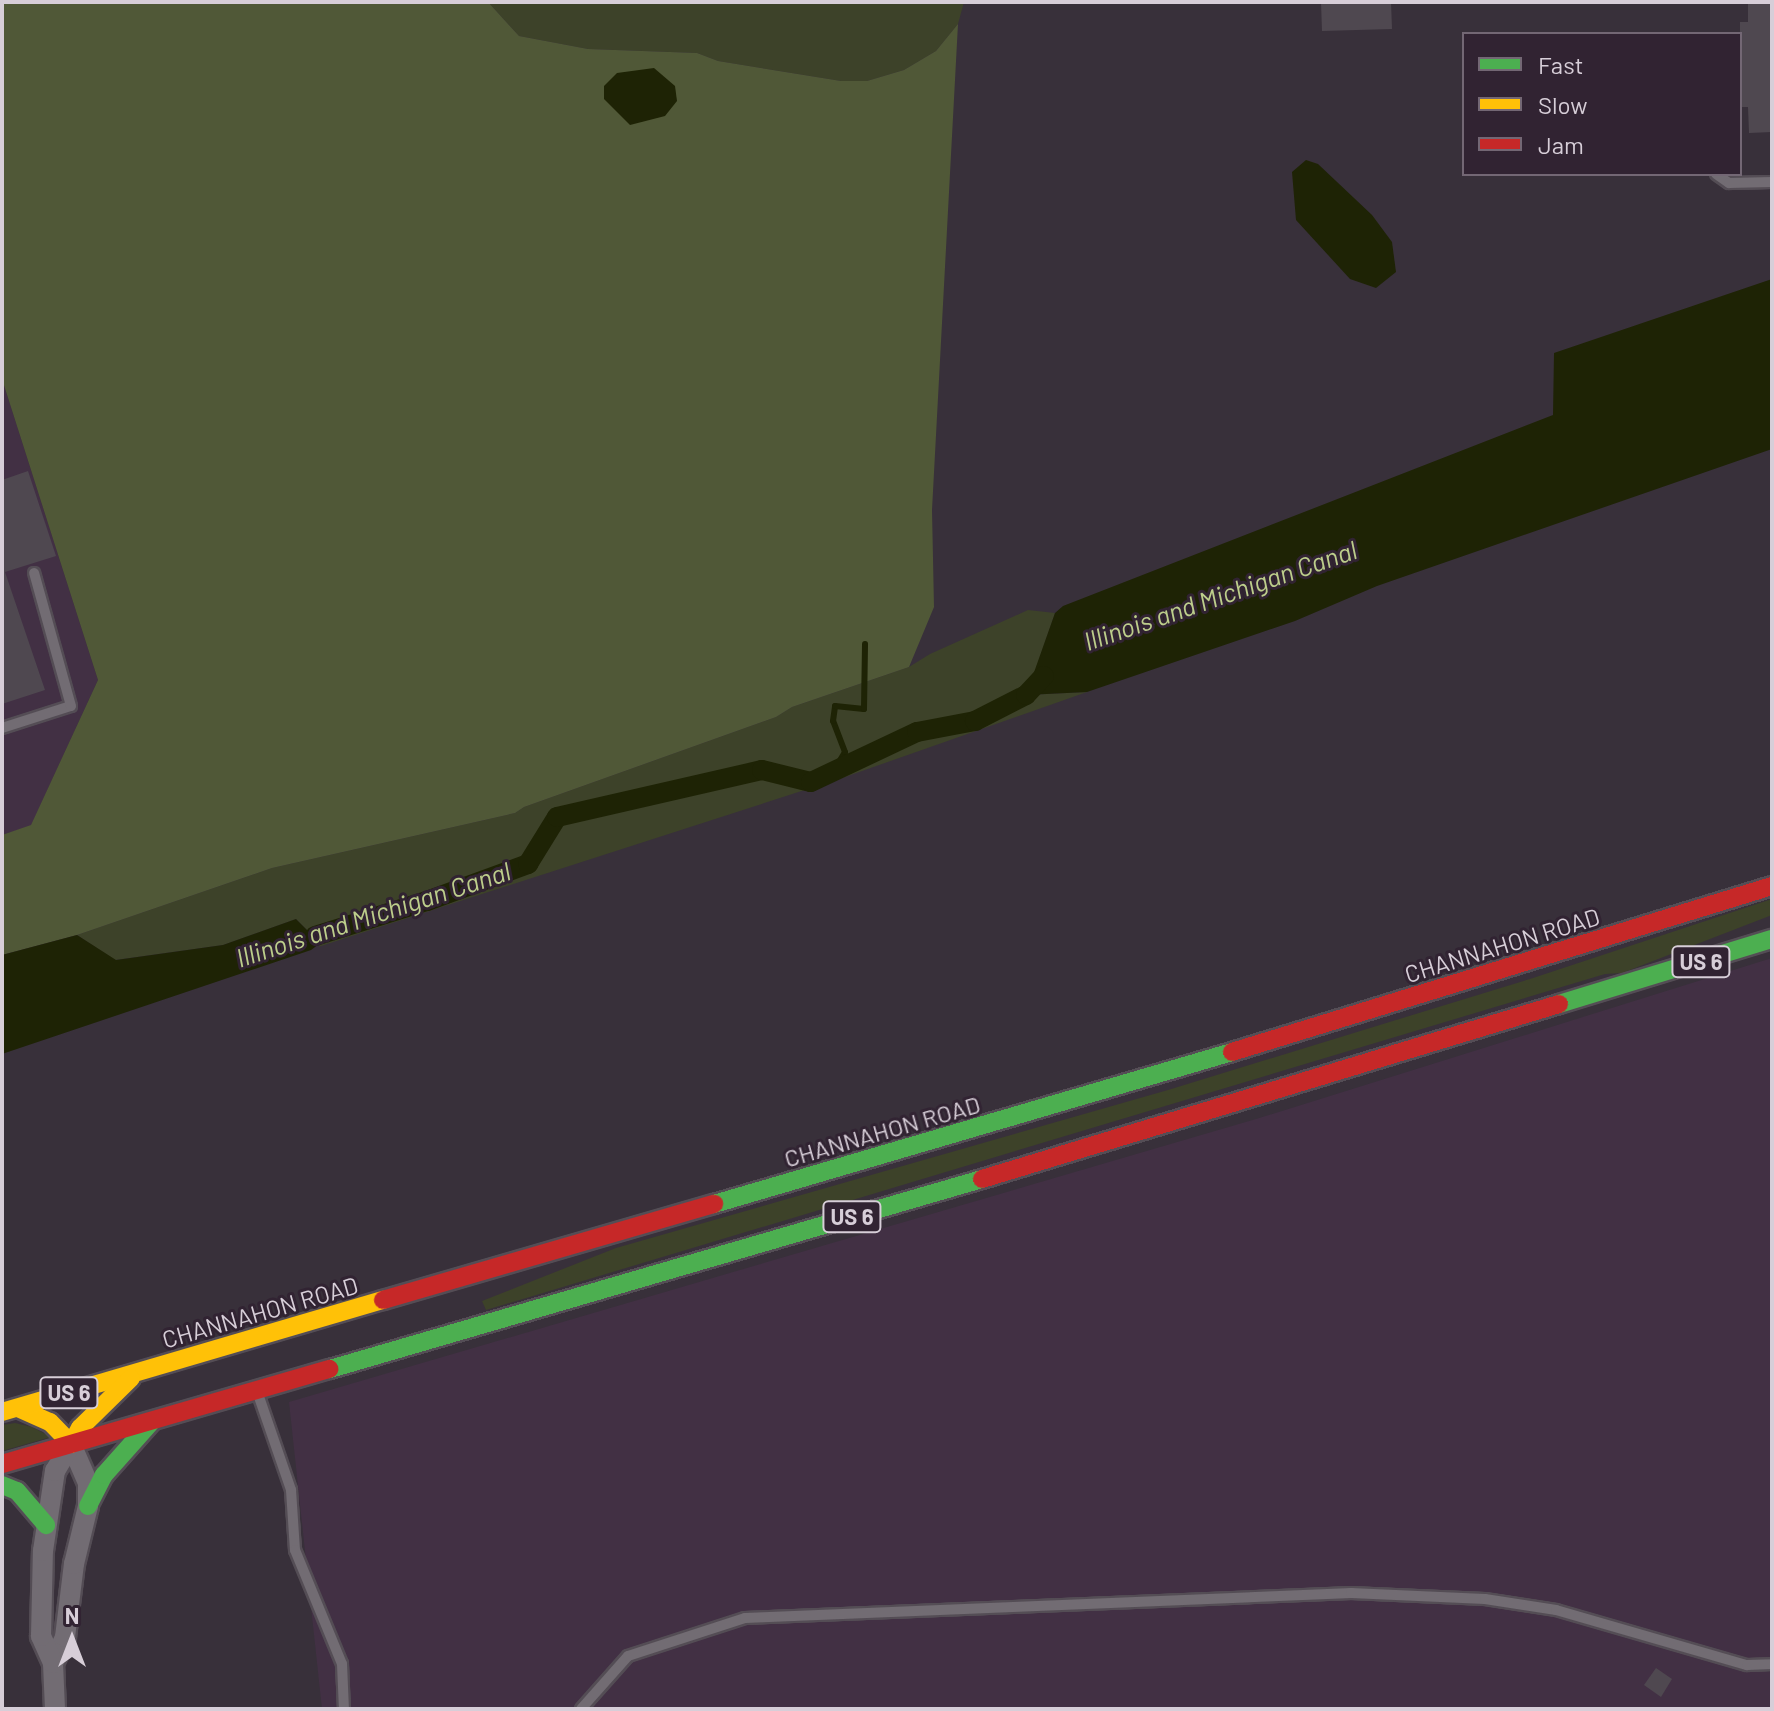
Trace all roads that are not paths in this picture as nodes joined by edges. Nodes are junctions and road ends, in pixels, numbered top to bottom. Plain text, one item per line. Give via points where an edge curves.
1 (1719, 176) edge
2 (1772, 182) edge
3 (34, 573) dead end
4 (2, 728) edge
5 (1772, 886) edge
6 (1772, 939) edge
7 (137, 1373) junction
8 (257, 1390) junction
9 (10, 1410) edge
10 (152, 1421) junction
11 (71, 1444) junction
12 (2, 1464) edge
13 (2, 1485) edge
14 (88, 1506) junction
15 (46, 1525) junction
16 (53, 1663) junction
17 (1772, 1664) edge
18 (55, 1709) edge
19 (344, 1709) edge
20 (581, 1709) edge

1 - 2 lane via 1729,183
3 - 4 lane via 71,706
5 - 7 main road, CHANNAHON ROAD / US 6 via 1254,1046
6 - 8 main road, US 6 via 1136,1134
7 - 9 main road, CHANNAHON ROAD / US 6
7 - 11 main road
8 - 10 main road, US 6
8 - 19 lane via 291,1490 295,1550 342,1664
9 - 11 main road via 50,1422
10 - 11 main road, US 6
10 - 14 main road via 104,1475
11 - 12 main road, US 6
11 - 14 street via 88,1483
11 - 15 street via 55,1471
13 - 15 main road via 17,1491
14 - 16 street via 65,1637
15 - 16 street via 41,1636
16 - 18 street
17 - 20 lane via 1747,1665 1556,1610 1485,1599 1351,1593 745,1618 628,1656

